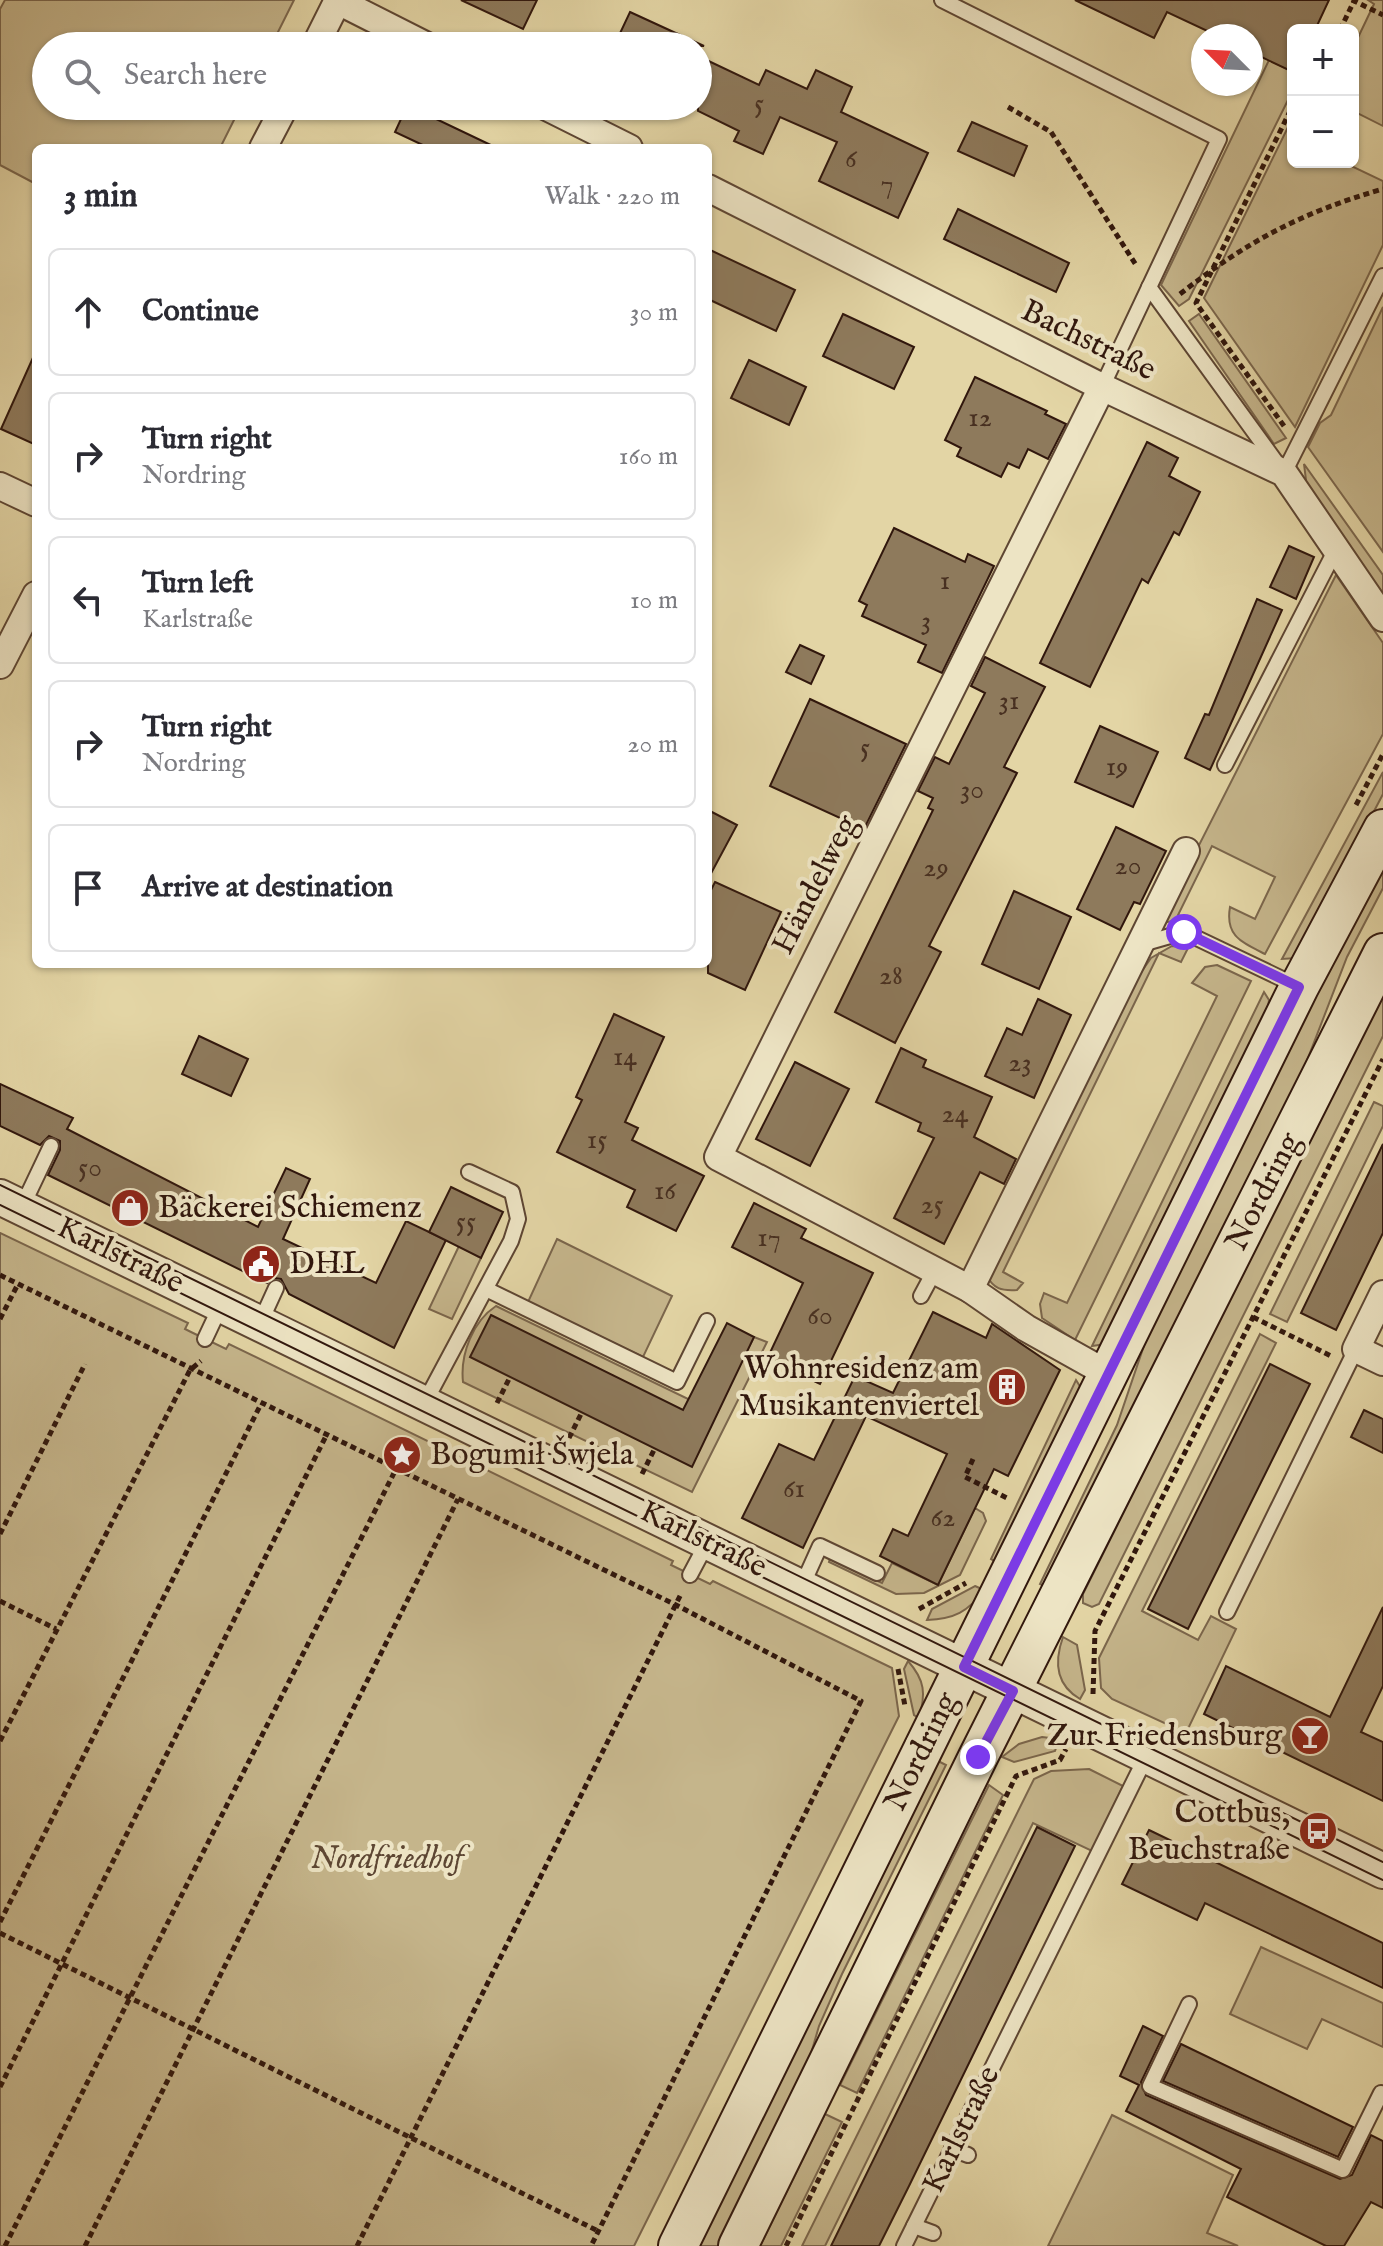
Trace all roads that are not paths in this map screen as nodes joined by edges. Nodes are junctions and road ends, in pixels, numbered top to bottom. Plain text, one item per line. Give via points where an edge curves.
1 (942, 0) edge
2 (338, 1) edge
3 (322, 32) edge
4 (399, 32) edge
5 (278, 120) edge
6 (573, 120) edge
7 (265, 144) edge
8 (621, 144) edge
9 (712, 190) edge
10 (1383, 276) edge
11 (1149, 287) junction
12 (1102, 387) junction
13 (1284, 473) junction
14 (0, 486) edge
15 (32, 501) edge
16 (1336, 549) junction
17 (32, 603) edge
18 (1383, 618) edge
19 (0, 665) edge
20 (1225, 765) dead end
21 (1383, 829) edge
22 (1186, 851) dead end
23 (1139, 944) junction
24 (1383, 953) edge
25 (1299, 987) junction
26 (51, 1146) dead end
27 (469, 1172) dead end
28 (11, 1202) edge
29 (935, 1270) junction
30 (276, 1288) dead end
31 (970, 1289) junction
32 (488, 1290) junction
33 (1383, 1294) edge
34 (921, 1296) dead end
35 (221, 1305) junction
36 (707, 1321) dead end
37 (260, 1324) junction
38 (205, 1339) dead end
39 (1352, 1357) junction
40 (1383, 1362) edge
41 (1110, 1375) junction
42 (424, 1404) junction
43 (707, 1542) junction
44 (877, 1573) dead end
45 (690, 1575) road end
46 (801, 1588) junction
47 (1227, 1612) dead end
48 (964, 1667) junction
49 (1013, 1691) junction
50 (1147, 1755) junction
51 (1383, 1871) edge
52 (1189, 2004) dead end
53 (1381, 2093) edge
54 (952, 2149) junction
55 (968, 2155) dead end
56 (914, 2226) junction
57 (933, 2233) dead end
58 (678, 2246) edge
59 (738, 2246) edge
60 (904, 2246) edge

1 - 11 lane via 1219,139
2 - 3 street
2 - 4 street
5 - 7 street
6 - 8 street
9 - 12 street, Bachstraße
10 - 13 lane
11 - 12 lane
11 - 13 lane
12 - 13 street, Bachstraße
12 - 29 street, Händelweg via 718,1157
13 - 16 street
14 - 15 street
16 - 18 street
16 - 20 lane
17 - 19 street
21 - 25 main road, Nordring
22 - 23 street
23 - 25 lane via 1184,932
23 - 31 street
24 - 49 main road, Nordring
25 - 41 main road, Nordring
26 - 28 lane
27 - 32 lane via 512,1192 518,1219
28 - 35 street, Karlstraße
29 - 31 street, Händelweg
29 - 34 lane
30 - 37 lane
31 - 41 street, Händelweg
32 - 36 lane via 677,1382
32 - 42 lane
33 - 39 street
35 - 37 street, Karlstraße
35 - 38 lane
37 - 42 street, Karlstraße
39 - 40 street
39 - 47 lane
41 - 48 main road, Nordring
42 - 43 street, Karlstraße
43 - 45 lane
43 - 46 street, Karlstraße
44 - 46 lane via 820,1546
46 - 48 street, Karlstraße
48 - 49 street, Karlstraße
48 - 58 main road, Nordring
49 - 50 street, Karlstraße
49 - 59 main road, Nordring
50 - 51 street, Karlstraße
50 - 54 lane, Karlstraße
52 - 53 lane via 1150,2086 1343,2170
54 - 55 lane
54 - 56 lane, Karlstraße
56 - 57 lane
56 - 60 lane, Karlstraße

